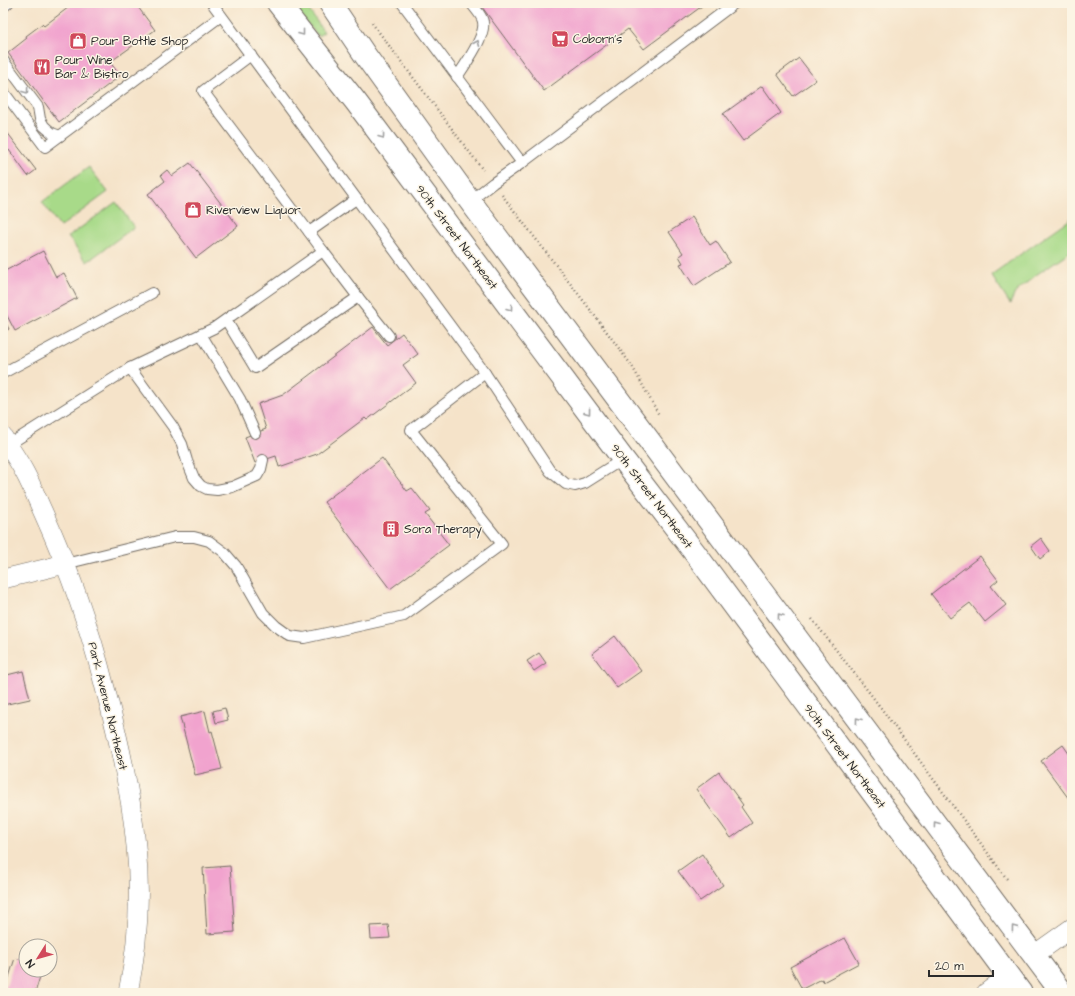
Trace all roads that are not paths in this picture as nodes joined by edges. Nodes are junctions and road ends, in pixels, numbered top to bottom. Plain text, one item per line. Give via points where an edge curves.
1 (8, 3) edge
2 (212, 3) edge
3 (278, 3) edge
4 (330, 3) edge
5 (402, 3) edge
6 (471, 3) edge
7 (734, 3) edge
8 (3, 7) edge
9 (221, 16) junction
10 (251, 55) junction
11 (3, 60) edge
12 (457, 77) junction
13 (3, 90) edge
14 (60, 136) junction
15 (522, 163) junction
16 (356, 199) junction
17 (470, 201) junction
18 (309, 232) junction
19 (323, 250) junction
20 (152, 293) dead end
21 (358, 297) junction
22 (226, 320) junction
23 (201, 334) junction
24 (389, 336) dead end
25 (130, 368) junction
26 (3, 373) edge
27 (485, 373) junction
28 (255, 433) dead end
29 (5, 441) edge
30 (623, 459) junction
31 (263, 460) dead end
32 (65, 564) junction
33 (3, 579) edge
34 (1072, 928) edge
35 (1034, 956) junction
36 (1008, 976) junction
37 (128, 993) edge
38 (986, 993) edge
39 (1021, 993) edge
40 (1062, 993) edge

1 - 8 lane
2 - 9 lane
3 -> 30 main road, 90th Street Northeast via 356,102
4 - 17 main road
5 - 12 lane
12 -> 6 lane via 477,45 482,30 483,23 479,13
7 - 15 lane
9 - 10 lane
9 - 14 lane
10 - 16 lane
10 - 18 lane via 203,91
11 -> 14 lane via 38,107 44,126
12 - 15 lane
13 - 14 lane via 45,147
15 - 17 lane
16 - 18 lane
16 - 27 lane
35 -> 17 main road
18 - 19 lane
19 - 21 lane
19 - 22 lane
20 - 26 lane
21 - 22 lane via 255,368
21 - 24 lane
22 - 23 lane
23 - 25 lane
23 - 28 lane via 240,398
25 - 29 lane
25 - 31 lane via 173,427 194,478 201,486 212,490 232,487 257,476 262,469
27 - 30 lane via 550,471 566,484 575,486 585,483
27 - 32 lane via 411,430 502,544 404,616 304,638 290,636 263,613 236,566 224,552 209,541 194,537 175,537
29 - 32 street, Park Avenue Northeast via 25,473
30 - 36 main road, 90th Street Northeast via 700,559
32 - 33 street
32 - 37 street, Park Avenue Northeast via 98,658 126,777 136,846 138,883 137,922
34 - 35 street
35 - 40 main road
36 - 38 street
36 - 39 main road, 90th Street Northeast

